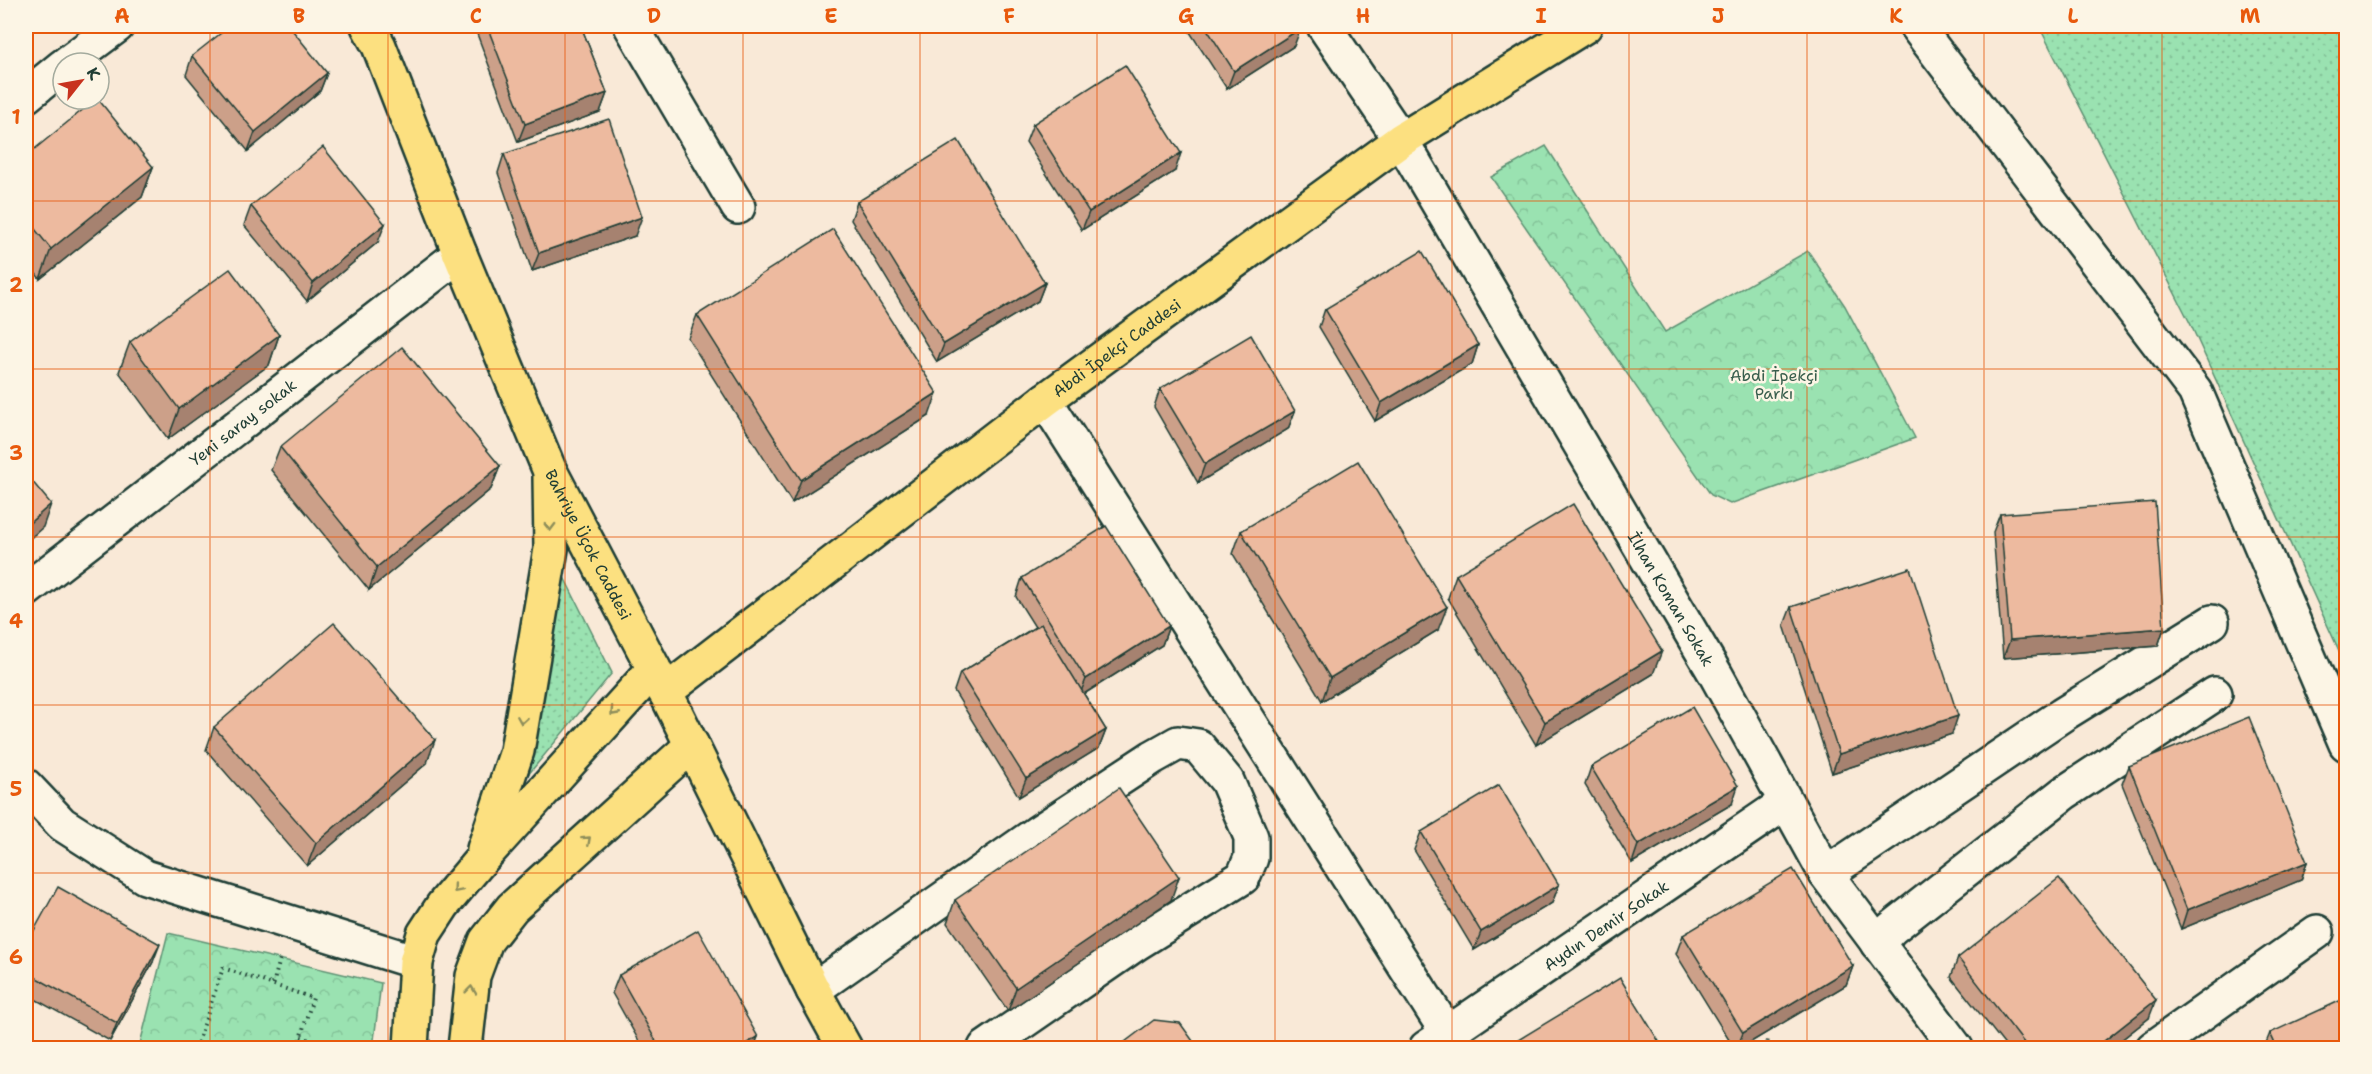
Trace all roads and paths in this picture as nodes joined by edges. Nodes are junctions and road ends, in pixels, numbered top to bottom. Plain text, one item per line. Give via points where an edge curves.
1 (117, 26) edge
2 (368, 26) edge
3 (631, 26) edge
4 (1324, 26) edge
5 (1585, 26) edge
6 (1916, 26) edge
7 (83, 51) edge
8 (51, 76) edge
9 (26, 96) edge
10 (1401, 140) junction
11 (738, 207) dead end
12 (460, 254) junction
13 (1045, 400) junction
14 (549, 469) junction
15 (26, 590) edge
16 (2212, 621) dead end
17 (659, 680) junction
18 (2215, 694) dead end
19 (2346, 744) edge
20 (692, 745) junction
21 (26, 786) edge
22 (1785, 803) junction
23 (480, 861) junction
24 (1826, 874) junction
25 (2317, 932) dead end
26 (1877, 943) junction
27 (282, 952) dead end
28 (416, 962) junction
29 (273, 984) junction
30 (813, 990) junction
31 (301, 1036) junction
32 (1768, 1037) edge
33 (1437, 1041) edge
34 (196, 1048) edge
35 (297, 1048) edge
36 (336, 1048) edge
37 (411, 1048) edge
38 (465, 1048) edge
39 (846, 1048) edge
40 (985, 1048) edge
41 (1767, 1048) edge
42 (1956, 1048) edge
43 (2153, 1048) edge

1 - 7 street
2 - 12 main road, Bahriye Üçok Caddesi
3 - 11 street
4 - 10 street, İlhan Koman Sokak
5 - 10 main road, Abdi İpekçi Caddesi
6 - 19 street via 2195,391
8 - 9 street
10 - 13 main road, Abdi İpekçi Caddesi
10 - 22 street, İlhan Koman Sokak via 1716,675
12 - 14 main road, Bahriye Üçok Caddesi
12 - 15 street, Yeni saray sokak
13 - 17 main road, Abdi İpekçi Caddesi
13 - 33 street
14 - 17 main road, Bahriye Üçok Caddesi
14 -> 23 main road via 551,549 517,751
16 - 24 street via 2062,715
17 - 20 main road, Bahriye Üçok Caddesi
17 -> 23 main road, Abdi İpekçi Caddesi
18 - 26 street via 2064,793
20 - 30 main road, Bahriye Üçok Caddesi
38 -> 20 main road via 473,976 486,941 512,908
21 - 28 street via 62,824 145,878
22 - 24 street, İlhan Koman Sokak
22 - 33 street, Aydın Demir Sokak
23 -> 28 main road, Abdi İpekçi Caddesi via 424,934
24 - 26 street, İlhan Koman Sokak
25 - 43 street
26 - 42 street, İlhan Koman Sokak
27 - 29 path
28 - 37 main road, Abdi İpekçi Caddesi
29 - 31 path via 314,998
29 - 34 path via 223,968
30 - 39 main road, Bahriye Üçok Caddesi
30 - 40 street via 1153,757 1178,743 1198,746 1227,781 1251,837 1251,858 1243,877 1137,943
31 - 35 path
31 - 36 path
32 - 41 path

